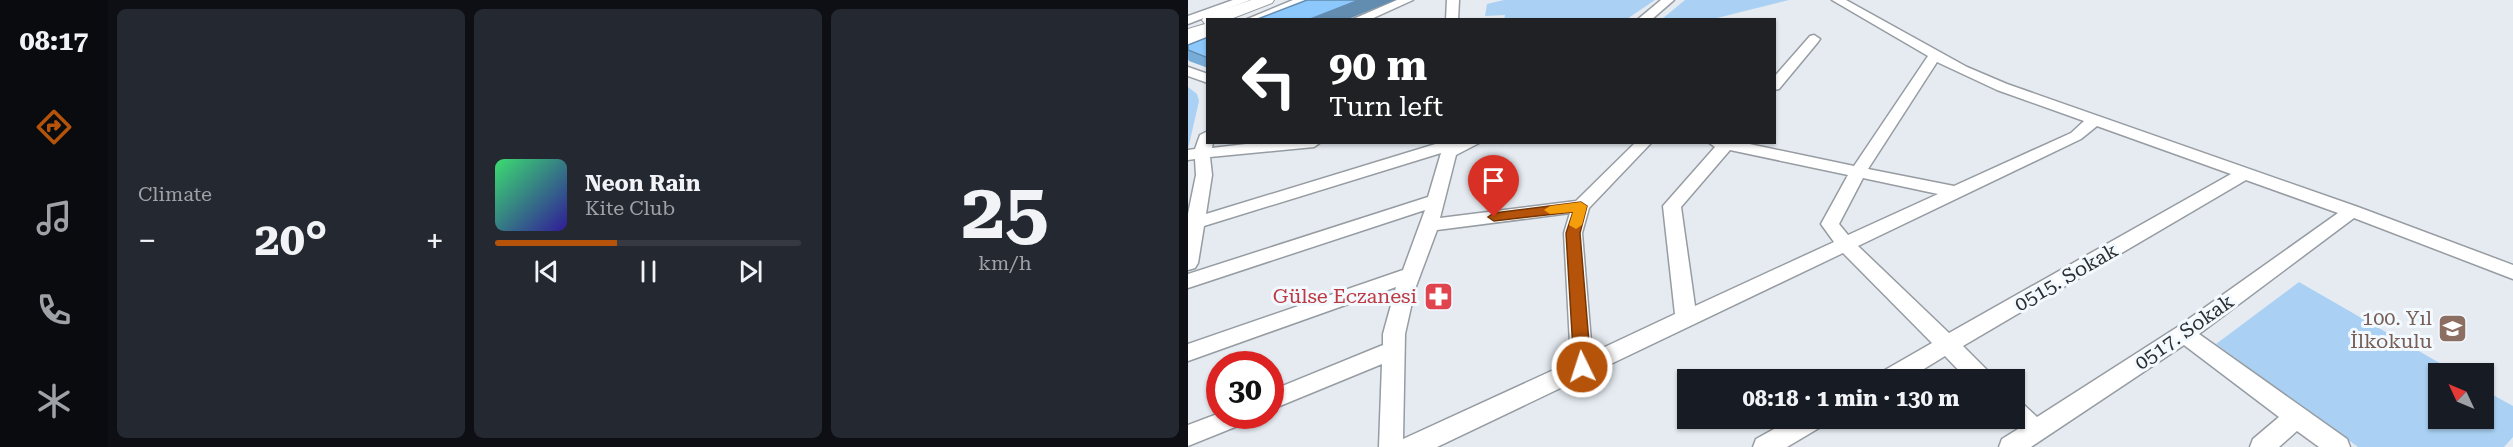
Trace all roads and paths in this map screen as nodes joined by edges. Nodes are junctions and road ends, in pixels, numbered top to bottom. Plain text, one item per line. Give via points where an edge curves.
1 (1244, 0) edge
2 (1304, 0) edge
3 (1407, 0) edge
4 (1453, 0) edge
5 (1668, 0) edge
6 (1838, 0) edge
7 (1274, 4) edge
8 (1217, 18) edge
9 (1236, 18) edge
10 (1254, 18) edge
11 (1291, 18) edge
12 (1362, 18) edge
13 (1452, 18) edge
14 (1646, 18) edge
15 (1188, 20) edge
16 (1206, 21) edge
17 (1188, 28) edge
18 (1206, 29) edge
19 (1188, 35) edge
20 (1206, 37) edge
21 (1814, 39) dead end
22 (1188, 43) edge
23 (1935, 55) junction
24 (1188, 71) edge
25 (1206, 78) edge
26 (1776, 85) edge
27 (2096, 119) junction
28 (1206, 138) edge
29 (1294, 144) edge
30 (1643, 144) edge
31 (1722, 144) edge
32 (1728, 144) edge
33 (1450, 146) edge
34 (1195, 154) edge
35 (1858, 172) junction
36 (2246, 173) junction
37 (1196, 177) edge
38 (1955, 192) junction
39 (1437, 200) junction
40 (1581, 206) junction
41 (2352, 211) junction
42 (1192, 224) edge
43 (1430, 225) junction
44 (1845, 244) junction
45 (1188, 263) edge
46 (2513, 272) edge
47 (1410, 274) junction
48 (1188, 281) edge
49 (1686, 319) junction
50 (2184, 334) junction
51 (1948, 345) junction
52 (1394, 350) junction
53 (1188, 353) edge
54 (1582, 367) junction
55 (1905, 369) edge
56 (1972, 369) edge
57 (1284, 395) edge
58 (2295, 418) junction
59 (2025, 420) edge
60 (1206, 429) edge
61 (1797, 429) edge
62 (2035, 430) junction
63 (1188, 436) edge
64 (1391, 447) edge
65 (1412, 447) edge
66 (1765, 447) edge
67 (2011, 447) edge
68 (2262, 447) edge
69 (2338, 447) edge

1 - 15 street
2 - 7 street
3 - 12 street
4 - 13 street
5 - 14 street
6 - 23 street
7 - 8 highway
7 - 9 highway
7 - 10 street
7 - 11 street
16 - 17 highway
18 - 19 highway
20 - 22 street
21 - 26 street
23 - 27 street via 2002,87
23 - 35 street
24 - 25 street
27 - 36 street
27 - 38 street via 2076,136
28 - 34 street
29 - 34 street
30 - 40 street
31 - 49 street via 1672,206
32 - 35 street
33 - 39 street
33 - 42 street
34 - 37 street
35 - 38 street
35 - 44 street via 1830,224
36 - 41 street
36 - 51 street, 0515. Sokak
37 - 42 street
38 - 44 street
39 - 43 street
39 - 48 street
40 - 43 street
40 - 54 street via 1573,233
41 - 46 street
41 - 50 street, 0517. Sokak
42 - 45 street
43 - 47 street
44 - 49 street
44 - 51 street
47 - 52 street via 1394,334
47 - 53 street
49 - 54 street
50 - 58 street
50 - 62 street, 0517. Sokak
51 - 55 street, 0515. Sokak
51 - 56 street
52 - 57 street
52 - 64 street
54 - 65 street
58 - 68 street
58 - 69 street
59 - 62 street
60 - 63 street
61 - 66 street
62 - 67 street, 0517. Sokak

